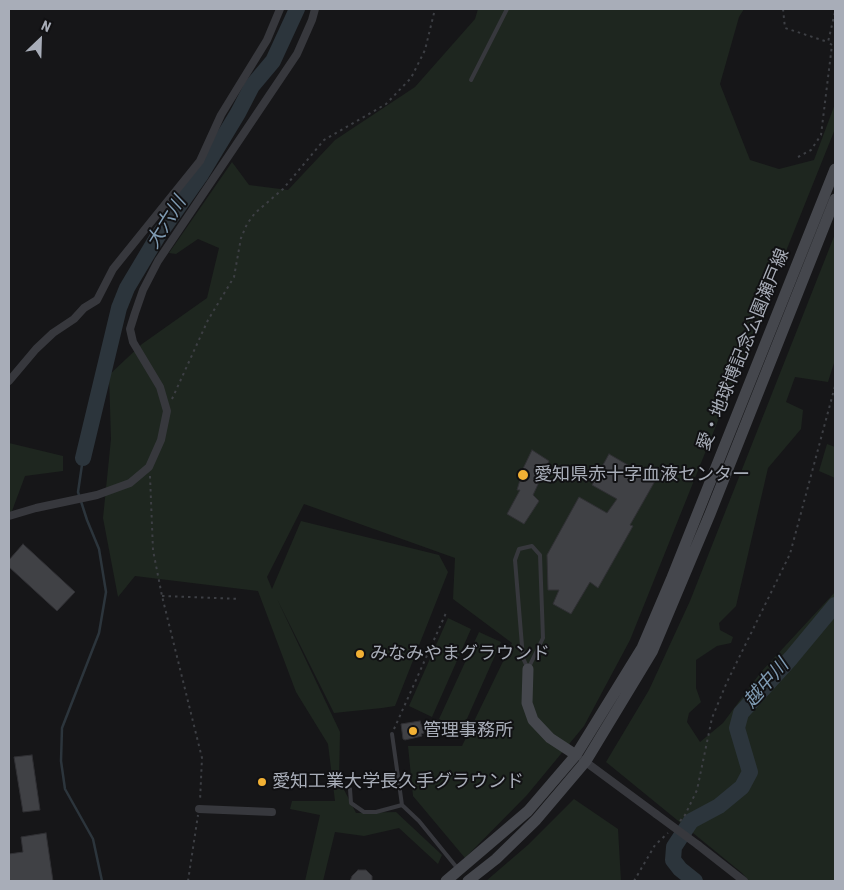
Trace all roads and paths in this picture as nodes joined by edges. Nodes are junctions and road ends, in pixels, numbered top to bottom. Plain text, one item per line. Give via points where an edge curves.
1 (280, 9) edge
2 (315, 9) edge
3 (434, 9) edge
4 (507, 9) edge
5 (783, 9) edge
6 (835, 12) edge
7 (828, 42) junction
8 (471, 80) dead end
9 (798, 157) dead end
10 (835, 169) edge
11 (835, 199) edge
12 (9, 381) edge
13 (835, 386) edge
14 (167, 411) junction
15 (148, 467) junction
16 (9, 516) edge
17 (162, 596) junction
18 (240, 599) dead end
19 (446, 613) dead end
20 (528, 670) junction
21 (392, 734) joint
22 (581, 758) junction
23 (350, 789) dead end
24 (402, 805) junction
25 (199, 809) junction
26 (272, 812) dead end
27 (676, 825) dead end
28 (671, 830) dead end
29 (459, 871) junction
30 (188, 881) edge
31 (446, 881) edge
32 (468, 881) edge
33 (634, 881) edge
34 (744, 881) edge

1 - 12 street via 267,40 221,115 200,161 114,270 97,300 53,333
2 - 14 street via 297,54 158,261 140,298 130,329 133,342 160,387
3 - 14 path via 425,50 411,78 386,104 324,140 283,189 255,212 246,224 234,277 208,320
4 - 8 lane
5 - 7 path via 785,28
6 - 7 path
7 - 9 path via 832,45 821,134 811,150
10 - 22 main road, 愛・地球博記念公園瀬戸線 via 642,648
11 - 22 main road, 愛・地球博記念公園瀬戸線 via 655,644 620,706
13 - 27 path via 790,554 712,718 697,790 685,815
14 - 15 street via 161,440
15 - 16 street via 130,483 97,495
15 - 17 path via 153,550
17 - 18 path
17 - 25 path via 202,758
19 - 21 path
20 - 20 lane via 523,658 516,560 519,549 532,546 540,555 543,638
20 - 22 main road via 527,703 533,720 550,738
21 - 24 lane
22 - 29 main road, 愛・地球博記念公園瀬戸線 via 528,811
22 - 32 main road, 愛・地球博記念公園瀬戸線 via 536,820
22 - 34 street, bridge
23 - 24 lane via 351,803 364,812
24 - 29 lane
25 - 26 street
25 - 30 path
28 - 33 path via 655,845
29 - 31 main road, 愛・地球博記念公園瀬戸線

